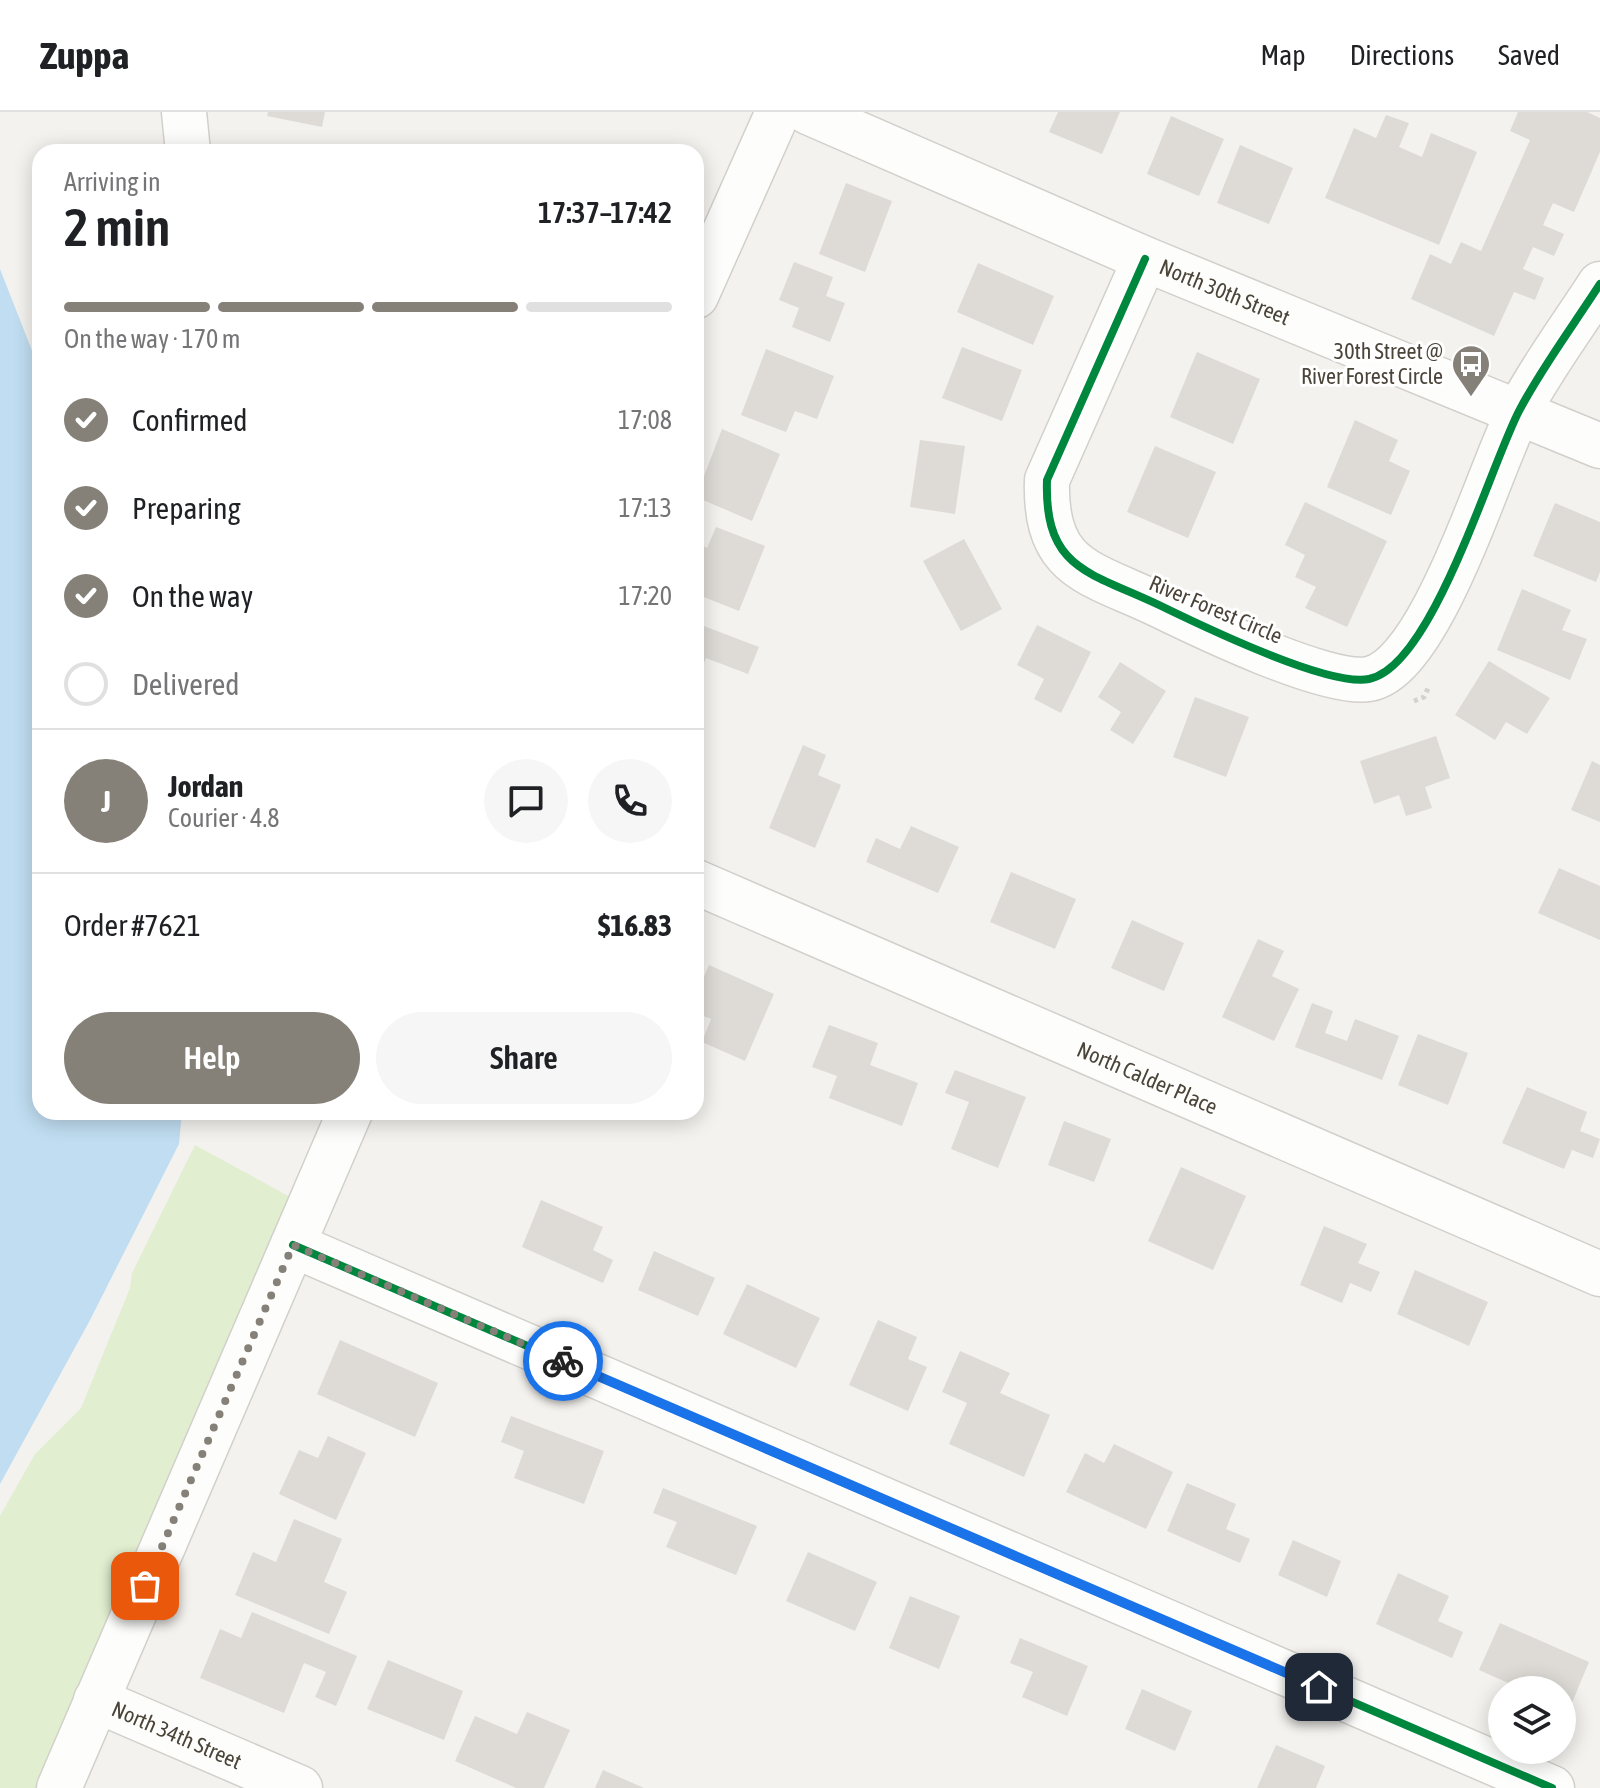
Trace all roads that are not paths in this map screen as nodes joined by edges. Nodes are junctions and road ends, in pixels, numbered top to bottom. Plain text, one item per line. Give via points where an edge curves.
1 (184, 112) edge
2 (778, 112) edge
3 (808, 112) edge
4 (187, 144) edge
5 (1145, 259) junction
6 (704, 278) edge
7 (1600, 284) edge
8 (1518, 413) junction
9 (1600, 446) edge
10 (704, 885) edge
11 (347, 1120) edge
12 (293, 1245) junction
13 (1600, 1274) edge
14 (96, 1700) junction
15 (59, 1788) edge
16 (300, 1788) edge
17 (1552, 1788) edge

1 - 4 street
2 - 6 street
3 - 5 street, North 30th Street
5 - 8 street, North 30th Street
5 - 8 street, River Forest Circle via 1047,480 1046,511 1070,563 1204,627 1333,676 1369,679 1399,664 1425,629
7 - 8 street, River Forest Circle
8 - 9 street, North 30th Street
10 - 13 street, North Calder Place
11 - 12 street
12 - 14 street
12 - 17 street
14 - 15 street
14 - 16 street, North 34th Street

